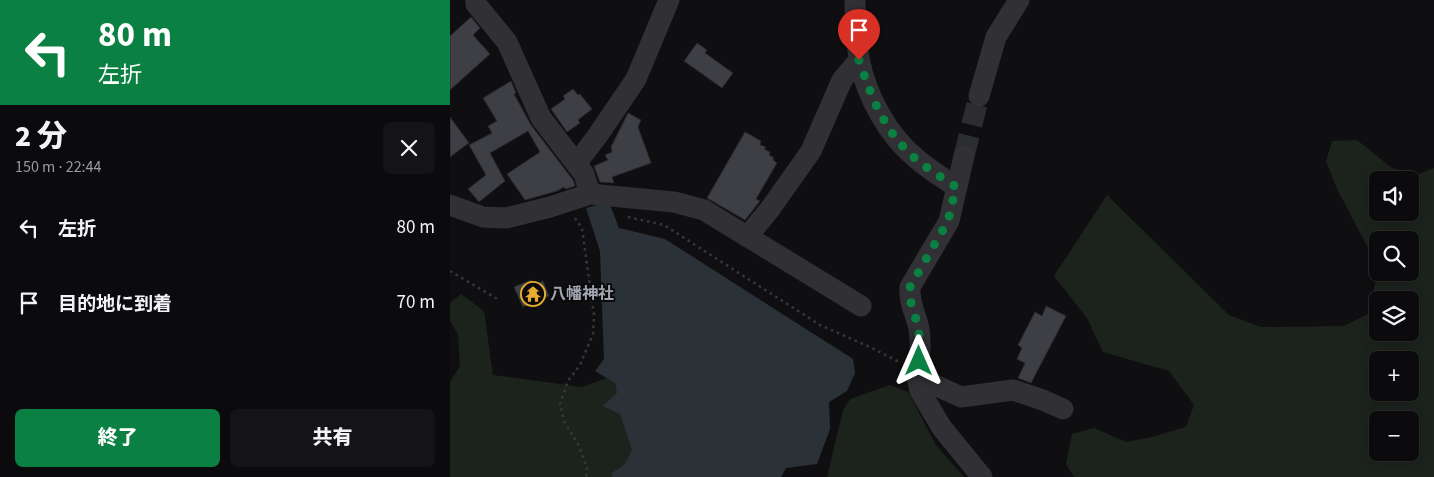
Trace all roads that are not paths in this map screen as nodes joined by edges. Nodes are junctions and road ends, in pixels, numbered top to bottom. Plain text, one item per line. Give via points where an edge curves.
1 (669, 0) edge
2 (855, 0) edge
3 (1019, 0) edge
4 (474, 1) edge
5 (859, 60) junction
6 (979, 96) tunnel mouth
7 (964, 156) tunnel mouth
8 (576, 164) junction
9 (956, 187) junction
10 (590, 194) junction
11 (450, 205) edge
12 (747, 237) junction
13 (861, 306) dead end
14 (916, 372) junction
15 (1062, 408) dead end
16 (982, 477) edge

1 - 8 street via 636,79
2 - 5 street
3 - 6 street via 996,37
4 - 8 street via 508,42 541,118
5 - 9 street via 880,115 896,138 917,160
5 - 12 street via 842,80 811,151
7 - 9 street
8 - 10 street via 584,174
9 - 14 street via 948,221 910,287 919,330
10 - 11 street via 506,218 483,217
10 - 12 street via 674,202 704,210
12 - 13 street
14 - 15 street via 960,397 1013,390
14 - 16 street via 920,391 942,428

